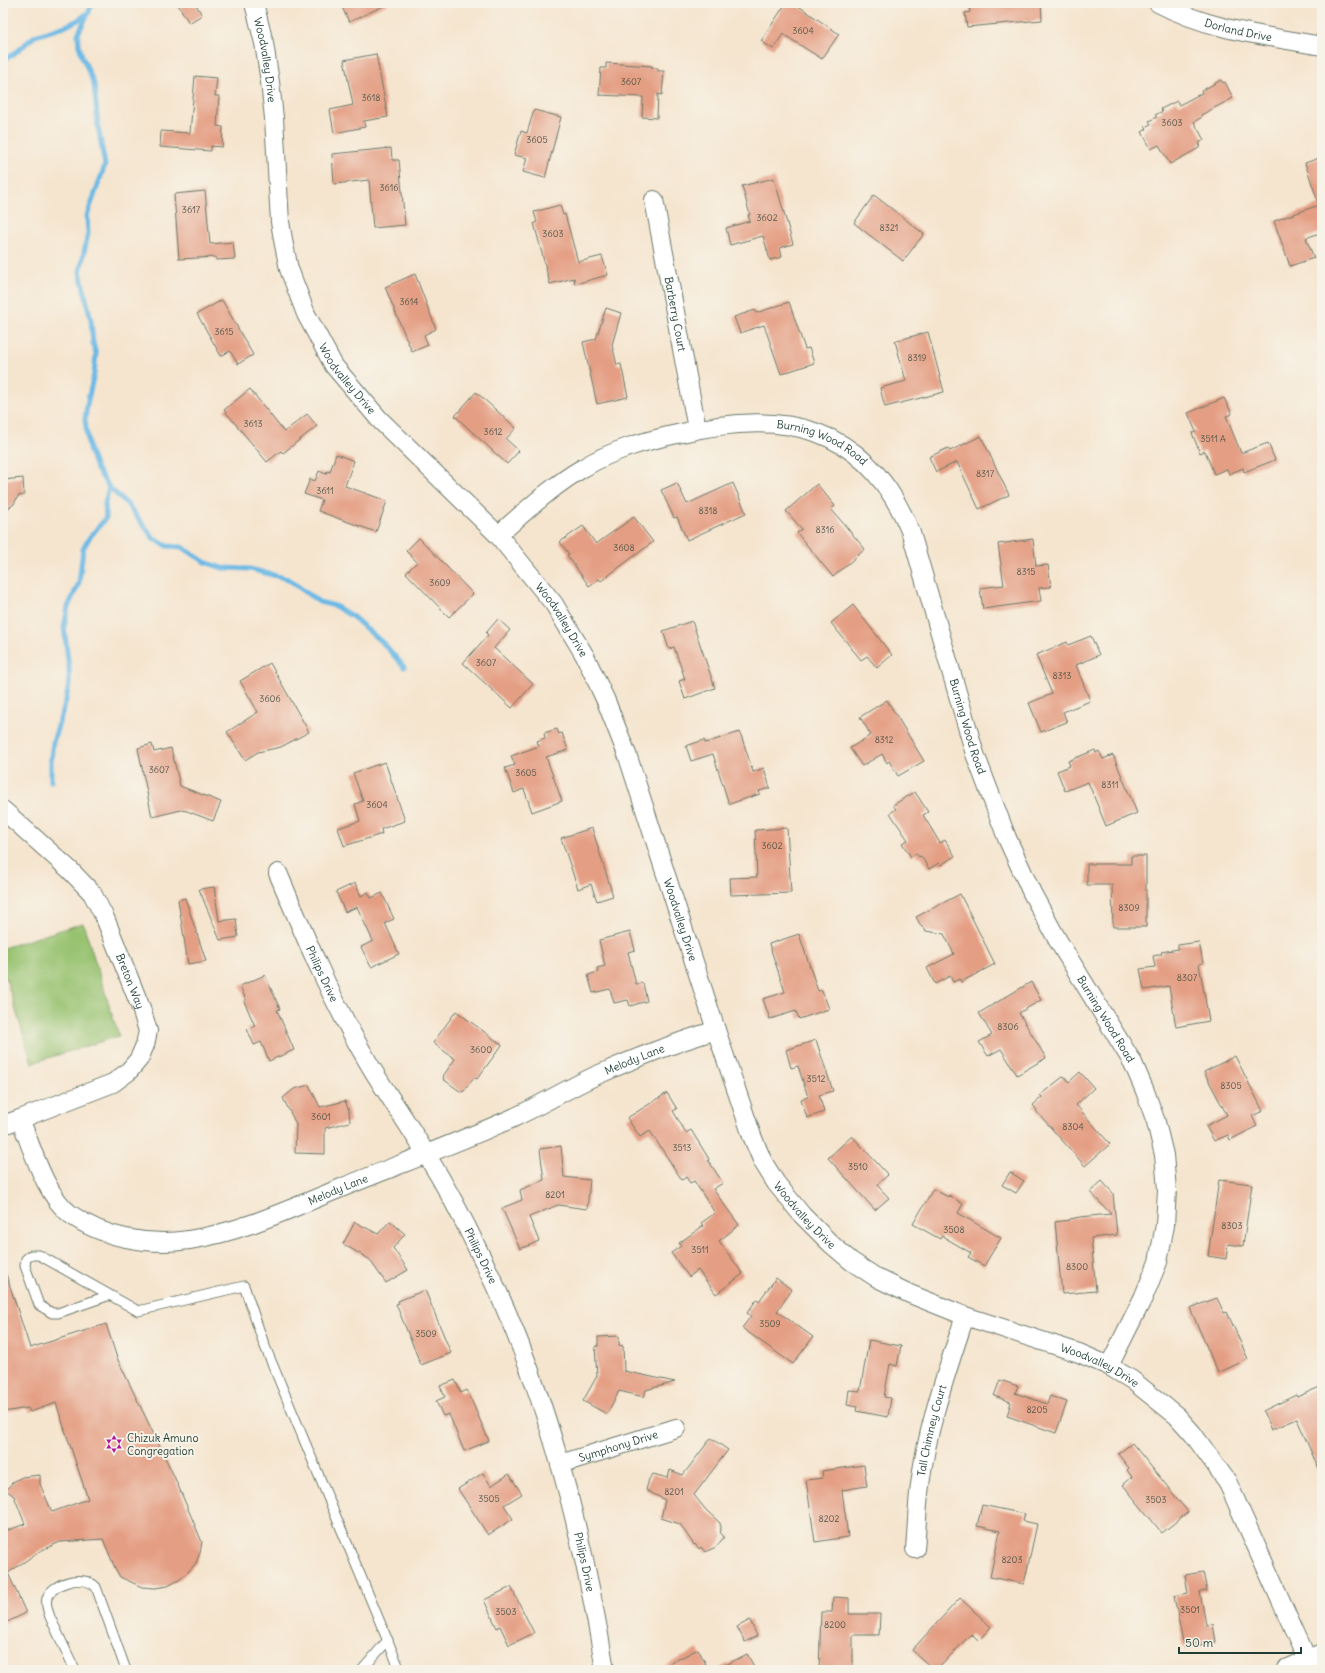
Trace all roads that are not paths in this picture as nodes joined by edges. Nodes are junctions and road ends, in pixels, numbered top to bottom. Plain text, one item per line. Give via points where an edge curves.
1 (254, 3) edge
2 (1158, 3) edge
3 (1322, 46) edge
4 (654, 200) dead end
5 (697, 429) junction
6 (498, 535) junction
7 (3, 810) edge
8 (278, 872) dead end
9 (716, 1030) junction
10 (20, 1119) junction
11 (3, 1125) edge
12 (426, 1153) junction
13 (110, 1295) junction
14 (965, 1316) junction
15 (1109, 1366) junction
16 (676, 1428) dead end
17 (560, 1464) junction
18 (915, 1549) dead end
19 (388, 1640) junction
20 (1307, 1664) edge
21 (75, 1670) edge
22 (126, 1670) edge
23 (362, 1670) edge
24 (400, 1670) edge
25 (605, 1670) edge

1 - 6 street, Woodvalley Drive via 270,82 280,222 292,276 306,314 334,366 355,392
2 - 3 street, Dorland Drive via 1194,20 1219,27
4 - 5 street, Barberry Court
5 - 6 street, Burning Wood Road via 635,444 585,467 555,485
5 - 15 street, Burning Wood Road via 730,423 768,422 819,433 845,447 868,464 902,511 975,754 1008,838 1032,893 1057,939 1133,1063 1156,1122 1164,1155 1167,1190 1165,1225 1158,1262
6 - 9 street, Woodvalley Drive via 554,604 585,656 606,701 628,757
7 - 10 street, Breton Way via 92,893 108,924 148,1031 139,1059 118,1079
8 - 12 street, Philips Drive via 311,953 347,1024
9 - 12 street, Melody Lane via 651,1052 593,1077 512,1118
9 - 14 street, Woodvalley Drive via 763,1162 802,1215 851,1261 877,1278
10 - 11 street
10 - 12 street, Melody Lane via 47,1184 55,1198 69,1213 100,1230 133,1240 189,1240 251,1224
12 - 17 street, Philips Drive via 458,1210 498,1293 525,1358
13 - 13 lane via 39,1255 31,1255 26,1259 25,1266 39,1305 52,1313
13 - 19 lane via 138,1311 244,1286 264,1344
14 - 15 street, Woodvalley Drive via 1079,1353
14 - 18 street, Tall Chimney Court via 943,1380 930,1437 920,1484
15 - 20 street, Woodvalley Drive via 1132,1380 1177,1416 1227,1481
16 - 17 street, Symphony Drive
17 - 25 street, Philips Drive via 576,1522
19 - 23 lane
19 - 24 lane
21 - 22 lane via 50,1617 47,1599 59,1586 86,1580 96,1587

